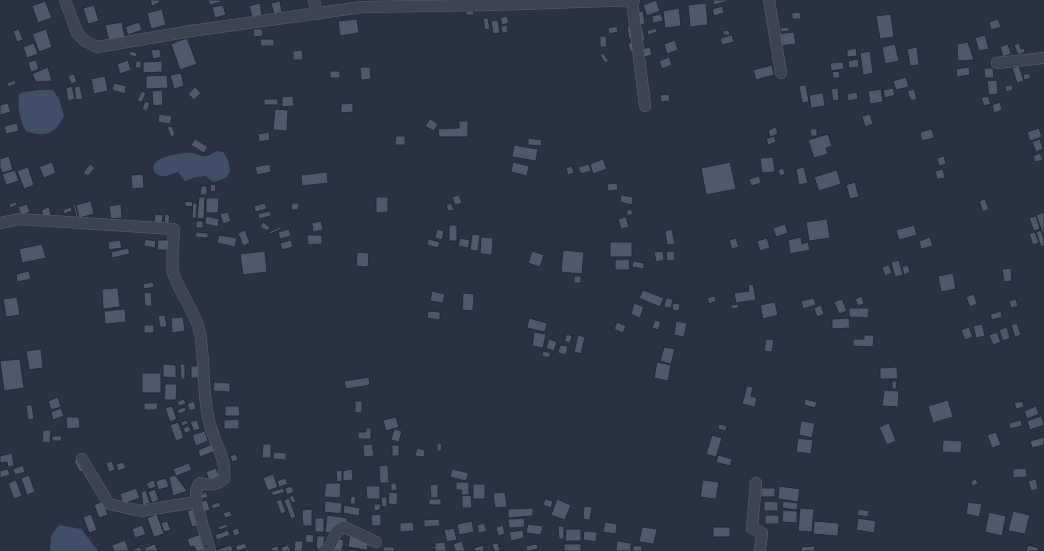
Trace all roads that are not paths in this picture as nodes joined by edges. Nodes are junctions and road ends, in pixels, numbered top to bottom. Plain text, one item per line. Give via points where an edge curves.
1 (65, 0) edge
2 (314, 0) edge
3 (633, 0) edge
4 (769, 0) edge
5 (317, 14) junction
6 (1044, 58) edge
7 (997, 63) dead end
8 (781, 74) dead end
9 (645, 106) dead end
10 (0, 223) edge
11 (82, 459) dead end
12 (756, 483) dead end
13 (196, 502) junction
14 (376, 542) dead end
15 (210, 551) edge
16 (324, 551) edge
17 (760, 551) edge

1 - 5 street via 77,33 96,47
2 - 5 street
3 - 5 street via 490,6 362,7
3 - 9 street
4 - 8 street
6 - 7 street
10 - 13 street via 20,219 174,229 173,271 197,323 202,346 209,422 225,471 224,479 219,483 198,484
11 - 13 street via 109,504 141,511
12 - 17 street via 752,528 762,533
13 - 15 street
14 - 16 street via 344,527 337,531 328,550

